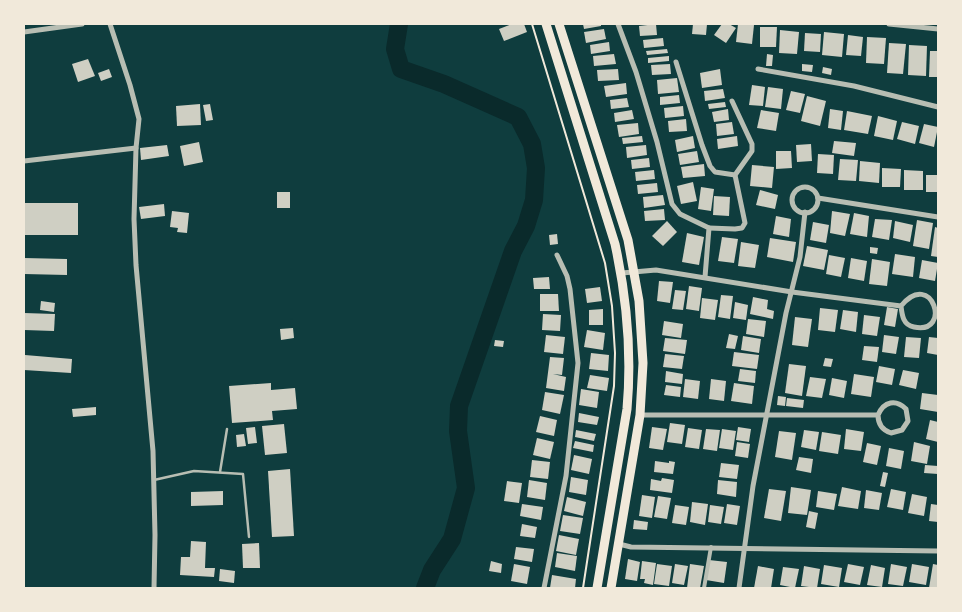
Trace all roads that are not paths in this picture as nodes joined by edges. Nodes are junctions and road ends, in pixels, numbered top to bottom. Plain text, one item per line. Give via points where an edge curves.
1 (82, 24) edge
2 (110, 24) edge
3 (546, 24) edge
4 (559, 24) edge
5 (618, 24) edge
6 (889, 24) edge
7 (938, 28) edge
8 (24, 32) edge
9 (676, 62) dead end
10 (758, 69) dead end
11 (732, 101) dead end
12 (938, 107) edge
13 (136, 148) junction
14 (24, 161) edge
15 (735, 175) junction
16 (818, 198) junction
17 (805, 212) junction
18 (938, 217) edge
19 (708, 228) junction
20 (557, 255) dead end
21 (635, 271) junction
22 (622, 273) junction
23 (706, 277) junction
24 (792, 292) junction
25 (900, 306) junction
26 (766, 413) junction
27 (878, 414) junction
28 (640, 415) junction
29 (227, 429) dead end
30 (220, 472) junction
31 (154, 480) junction
32 (248, 538) dead end
33 (619, 544) junction
34 (711, 547) junction
35 (745, 547) junction
36 (938, 551) edge
37 (154, 588) edge
38 (544, 588) edge
39 (597, 588) edge
40 (611, 588) edge
41 (704, 588) edge
42 (739, 588) edge

1 - 8 street
2 - 13 street via 139,119
3 - 22 main road via 608,218
4 - 21 main road via 622,219
5 - 19 street via 636,72 672,204 680,214
6 - 7 street
9 - 15 street via 710,166 714,172
10 - 12 street via 854,86
11 - 15 street via 752,144 752,151
13 - 14 street
13 - 31 street via 136,265
15 - 19 street via 745,223 735,230
16 - 17 street via 814,209
16 - 17 street via 809,187 801,187 795,192 793,204
16 - 18 street
17 - 24 street
19 - 23 street
20 - 38 street via 570,289 578,363 566,476
21 - 22 street
21 - 23 street via 656,270
21 - 28 main road via 642,337
22 - 39 main road via 629,335 629,384
23 - 24 street
24 - 25 street
24 - 26 street
25 - 25 street via 906,299 922,294 933,302 935,317 930,325 922,328 909,326 902,318
26 - 27 street
26 - 28 street
26 - 35 street via 752,486
27 - 27 street via 881,427 891,433 902,430 908,421 906,409 897,403 890,402
28 - 33 main road
29 - 30 lane
30 - 31 lane via 194,471
30 - 32 lane via 243,474
31 - 37 street
33 - 34 street via 631,547
33 - 40 main road
34 - 35 street
34 - 41 street
35 - 36 street
35 - 42 street

